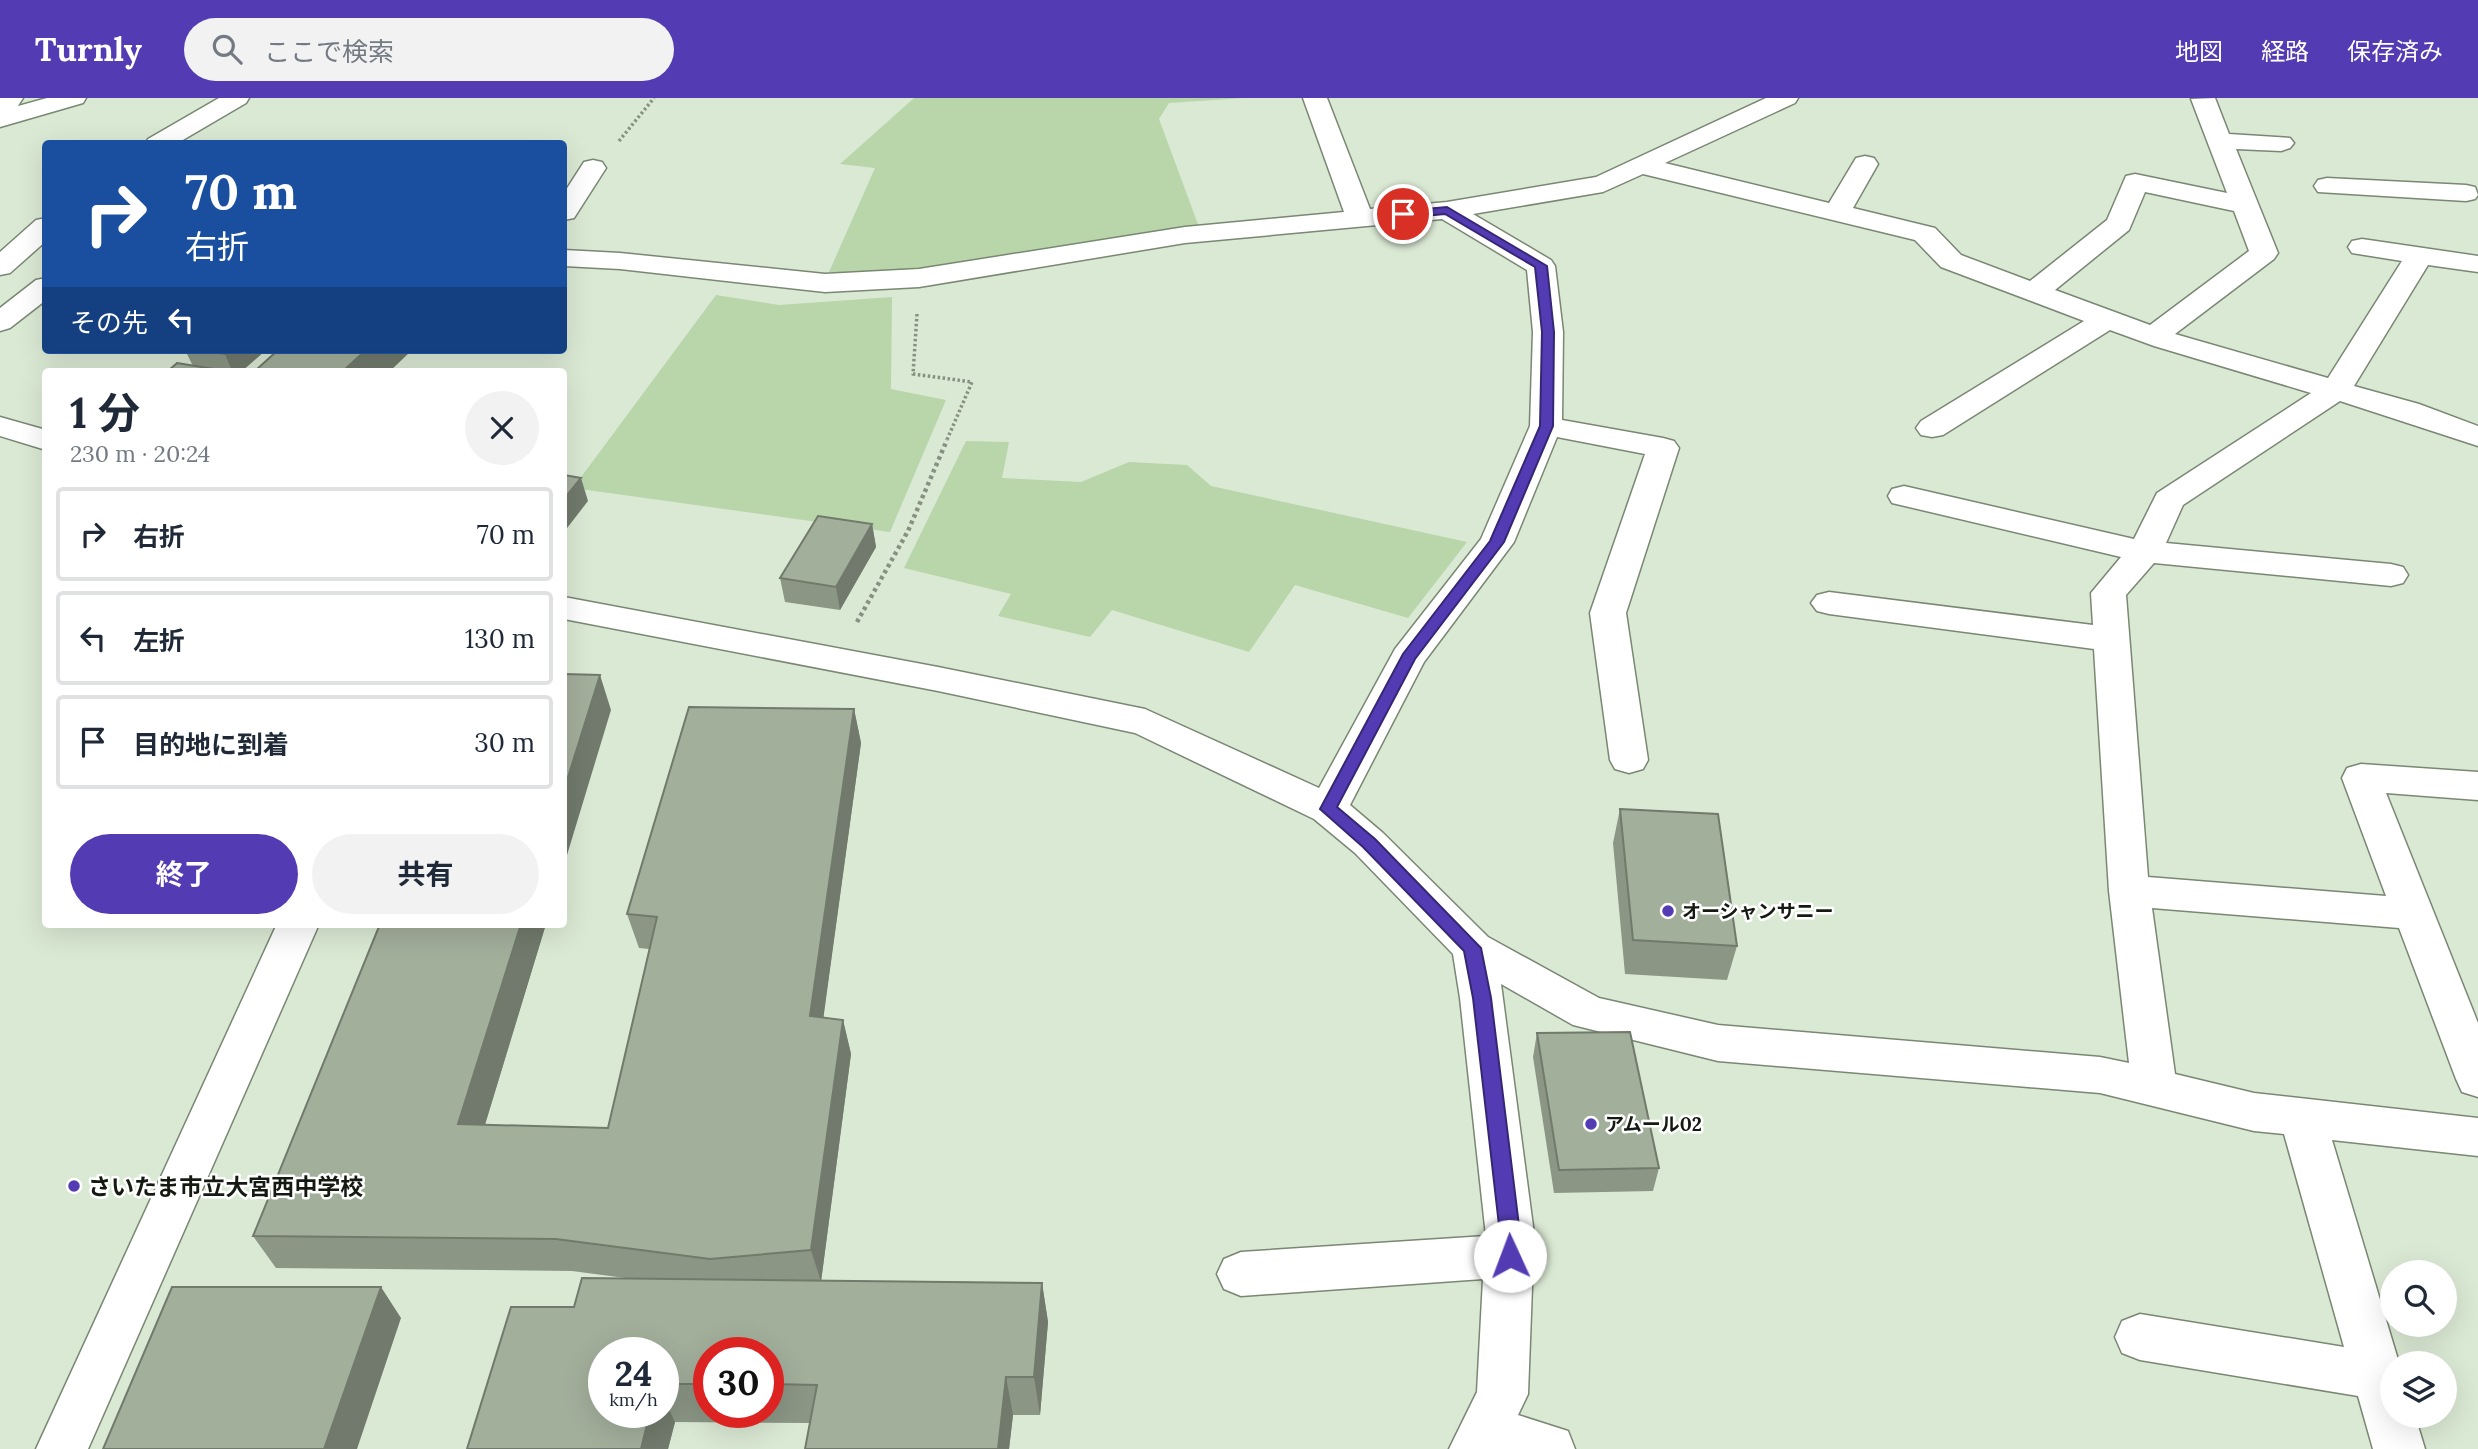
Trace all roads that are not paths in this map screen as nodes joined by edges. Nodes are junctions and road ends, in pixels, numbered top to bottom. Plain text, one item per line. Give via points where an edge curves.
1 (11, 98) edge
2 (74, 98) edge
3 (237, 98) edge
4 (1315, 98) edge
5 (1786, 98) edge
6 (2203, 99) edge
7 (0, 117) edge
8 (164, 140) edge
9 (2219, 141) junction
10 (2281, 143) dead end
11 (1866, 164) dead end
12 (1640, 165) junction
13 (593, 168) road end
14 (2327, 186) dead end
15 (2474, 191) edge
16 (2245, 205) junction
17 (567, 207) edge
18 (1447, 210) junction
19 (1837, 212) junction
20 (1360, 219) junction
21 (42, 230) edge
22 (2362, 247) dead end
23 (2420, 255) junction
24 (567, 258) edge
25 (2478, 264) edge
26 (0, 267) edge
27 (0, 280) edge
28 (42, 284) edge
29 (42, 287) edge
30 (2034, 292) junction
31 (2107, 319) junction
32 (0, 322) edge
33 (2153, 336) junction
34 (2336, 390) junction
35 (0, 426) edge
36 (1546, 426) junction
37 (1932, 428) dead end
38 (2478, 437) edge
39 (42, 440) edge
40 (1904, 496) dead end
41 (2146, 552) junction
42 (2391, 575) dead end
43 (1829, 603) dead end
44 (567, 609) edge
45 (2110, 639) junction
46 (1629, 760) dead end
47 (2478, 786) edge
48 (1328, 809) junction
49 (2129, 891) junction
50 (2414, 914) junction
51 (296, 928) edge
52 (1473, 948) junction
53 (2478, 1079) edge
54 (2154, 1088) junction
55 (2302, 1117) junction
56 (2478, 1137) edge
57 (1510, 1256) junction
58 (1241, 1274) dead end
59 (2140, 1337) dead end
60 (2378, 1376) junction
61 (1479, 1440) edge
62 (62, 1449) edge
63 (1549, 1449) edge
64 (2399, 1449) edge

1 - 7 street
2 - 7 street
3 - 8 street
4 - 20 street
5 - 12 street
6 - 9 street
9 - 10 street
9 - 16 street
11 - 19 street
12 - 18 street via 1603,184
12 - 19 street
13 - 17 street
14 - 15 street
16 - 30 street via 2135,182 2119,223
16 - 33 street via 2264,253
18 - 20 street
18 - 36 street via 1541,266 1548,332
19 - 30 street via 1925,234 1951,261
20 - 24 street via 1185,235 919,278 825,283
21 - 26 street
22 - 23 street
23 - 25 street
23 - 34 street
27 - 28 street
29 - 32 street
30 - 31 street
31 - 33 street
31 - 37 street
33 - 34 street
34 - 38 street
34 - 41 street via 2169,500
35 - 39 street
36 - 46 street via 1663,448 1608,613
36 - 48 street via 1497,542 1408,657
40 - 41 street
41 - 42 street
41 - 45 street via 2108,593
43 - 45 street
44 - 48 street via 1145,722
45 - 49 street
47 - 50 street via 2361,778
48 - 52 street via 1369,843
49 - 50 street
49 - 54 street
50 - 53 street
51 - 62 street
52 - 54 street via 1588,1013 1718,1043 2100,1075
52 - 57 street
54 - 55 street via 2254,1112
55 - 56 street
55 - 60 street
57 - 58 street
57 - 61 street via 1502,1394
59 - 60 street
60 - 64 street
61 - 63 street

